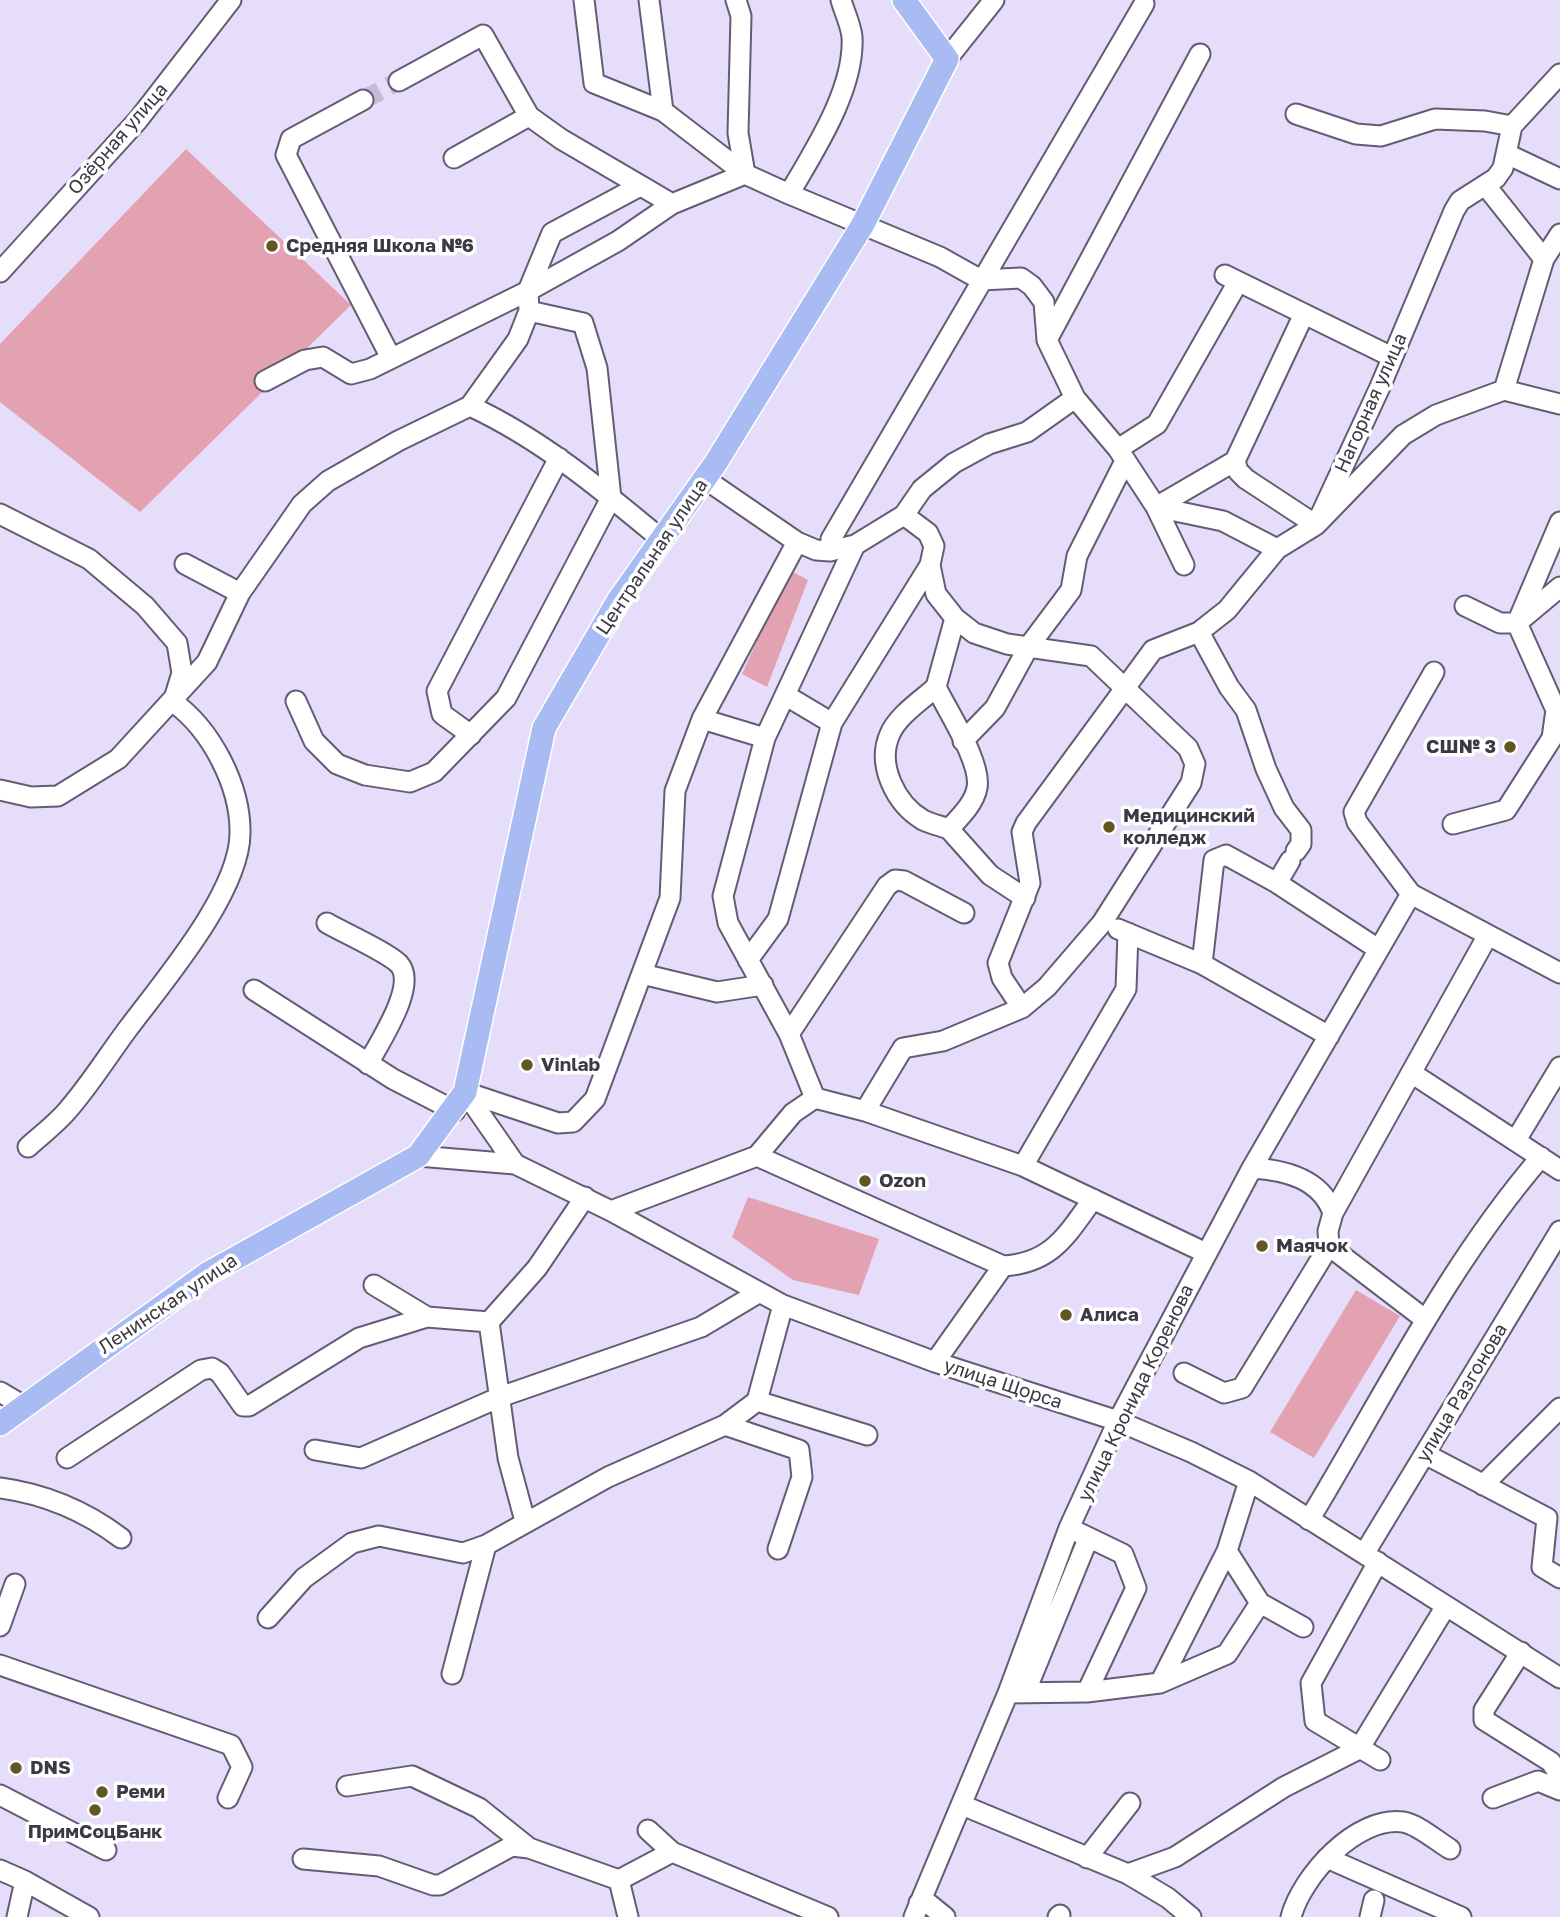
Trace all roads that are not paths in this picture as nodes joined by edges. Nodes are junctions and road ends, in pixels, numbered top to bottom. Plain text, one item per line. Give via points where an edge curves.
1 (231, 0) edge
2 (584, 0) edge
3 (649, 0) edge
4 (736, 0) edge
5 (841, 0) edge
6 (904, 0) edge
7 (994, 0) edge
8 (1144, 4) dead end
9 (1200, 54) dead end
10 (947, 59) junction
11 (1560, 74) edge
12 (399, 81) tunnel mouth
13 (363, 100) tunnel mouth
14 (663, 111) junction
15 (1296, 114) dead end
16 (529, 116) junction
17 (1512, 126) junction
18 (1507, 154) junction
19 (454, 158) dead end
20 (745, 174) junction
21 (1560, 179) edge
22 (640, 186) junction
23 (1486, 186) junction
24 (789, 194) junction
25 (672, 204) junction
26 (862, 226) junction
27 (1560, 234) edge
28 (1544, 259) junction
29 (0, 272) edge
30 (981, 281) junction
31 (527, 291) junction
32 (529, 311) junction
33 (1304, 314) junction
34 (1046, 340) junction
35 (1392, 357) junction
36 (391, 358) junction
37 (265, 381) dead end
38 (1504, 390) junction
39 (1075, 398) junction
40 (1560, 404) edge
41 (470, 405) junction
42 (1121, 455) junction
43 (559, 458) junction
44 (1235, 461) junction
45 (705, 479) junction
46 (611, 498) junction
47 (1156, 507) junction
48 (0, 514) edge
49 (904, 515) junction
50 (1560, 522) edge
51 (1316, 525) junction
52 (661, 539) junction
53 (831, 540) dead end
54 (797, 542) junction
55 (855, 545) junction
56 (1277, 549) junction
57 (185, 564) dead end
58 (930, 565) junction
59 (1184, 565) dead end
60 (1560, 587) edge
61 (240, 593) junction
62 (1465, 606) dead end
63 (955, 618) junction
64 (1517, 623) junction
65 (1199, 632) junction
66 (1029, 646) junction
67 (1434, 672) dead end
68 (936, 687) junction
69 (1124, 687) junction
70 (785, 695) junction
71 (296, 701) dead end
72 (173, 702) junction
73 (702, 719) junction
74 (832, 723) junction
75 (471, 735) junction
76 (765, 738) junction
77 (963, 741) junction
78 (0, 790) edge
79 (1452, 824) dead end
80 (949, 829) junction
81 (1277, 883) junction
82 (1410, 894) junction
83 (1025, 898) junction
84 (964, 913) dead end
85 (327, 923) dead end
86 (1102, 923) junction
87 (1128, 933) junction
88 (1489, 936) junction
89 (1378, 949) junction
90 (748, 960) junction
91 (1202, 964) junction
92 (1560, 973) edge
93 (642, 974) junction
94 (763, 985) junction
95 (254, 990) dead end
96 (1022, 1008) junction
97 (789, 1034) junction
98 (1329, 1036) junction
99 (368, 1064) junction
100 (1560, 1067) edge
101 (1413, 1074) junction
102 (815, 1098) junction
103 (460, 1102) junction
104 (865, 1111) junction
105 (1516, 1140) junction
106 (28, 1147) dead end
107 (418, 1156) junction
108 (757, 1156) junction
109 (1541, 1157) junction
110 (515, 1164) junction
111 (1023, 1166) junction
112 (1252, 1168) junction
113 (1560, 1170) edge
114 (585, 1197) junction
115 (1093, 1199) junction
116 (611, 1211) junction
117 (1333, 1213) junction
118 (1560, 1231) edge
119 (1329, 1246) junction
120 (1206, 1253) junction
121 (1003, 1266) junction
122 (373, 1284) dead end
123 (758, 1293) junction
124 (783, 1305) junction
125 (427, 1317) junction
126 (1426, 1320) junction
127 (489, 1322) junction
128 (934, 1362) junction
129 (1184, 1373) dead end
130 (0, 1392) edge
131 (500, 1397) junction
132 (757, 1401) junction
133 (22, 1405) junction
134 (1560, 1408) edge
135 (1118, 1421) junction
136 (0, 1424) edge
137 (725, 1425) junction
138 (867, 1435) dead end
139 (315, 1450) dead end
140 (1425, 1454) junction
141 (67, 1458) dead end
142 (1250, 1481) junction
143 (1483, 1485) junction
144 (0, 1488) edge
145 (1309, 1520) junction
146 (525, 1521) junction
147 (1069, 1528) junction
148 (121, 1538) dead end
149 (1088, 1539) junction
150 (486, 1545) junction
151 (778, 1549) dead end
152 (1227, 1551) junction
153 (1371, 1558) junction
154 (1560, 1578) edge
155 (15, 1584) dead end
156 (1260, 1603) junction
157 (1447, 1605) junction
158 (268, 1618) dead end
159 (0, 1626) edge
160 (1303, 1627) dead end
161 (1521, 1652) junction
162 (0, 1664) edge
163 (452, 1674) dead end
164 (1560, 1678) edge
165 (1160, 1684) junction
166 (1087, 1692) junction
167 (1017, 1693) junction
168 (1359, 1749) junction
169 (1380, 1760) dead end
170 (1557, 1763) edge
171 (347, 1786) dead end
172 (1560, 1790) edge
173 (0, 1795) edge
174 (228, 1798) dead end
175 (1493, 1798) dead end
176 (1130, 1803) dead end
177 (962, 1805) junction
178 (648, 1830) dead end
179 (529, 1848) junction
180 (1450, 1849) dead end
181 (106, 1850) dead end
182 (672, 1852) junction
183 (1087, 1858) junction
184 (1327, 1858) junction
185 (303, 1859) dead end
186 (0, 1870) edge
187 (1128, 1874) junction
188 (619, 1880) junction
189 (25, 1881) junction
190 (917, 1910) edge
191 (17, 1917) edge
192 (89, 1917) edge
193 (628, 1917) edge
194 (828, 1917) edge
195 (945, 1917) edge
196 (1191, 1917) edge
197 (1290, 1917) edge
198 (1461, 1917) edge

1 - 29 street, Озёрная улица via 138,120
2 - 14 street via 593,83
3 - 14 street
4 - 20 street via 741,16 737,133
5 - 24 street via 852,37 846,79
6 - 10 main road
7 - 10 street, Центральная улица
8 - 30 street
9 - 34 street
10 - 26 main road, Центральная улица
11 - 17 street
12 - 16 street via 483,35
13 - 36 street via 291,139 286,155
14 - 20 street
15 - 17 street via 1356,134 1381,136 1435,119
16 - 19 street
16 - 22 street
17 - 18 street, Нагорная улица
18 - 21 street
18 - 23 street, Нагорная улица via 1503,168
20 - 24 street
20 - 25 street
22 - 25 street
22 - 31 street via 552,233
23 - 28 street
23 - 35 street, Нагорная улица via 1460,201 1454,211
24 - 26 street
25 - 31 street via 618,241
26 - 30 street via 940,257
26 - 45 main road, Центральная улица
27 - 28 street
28 - 38 street
30 - 34 street via 1021,278 1032,286 1044,302
30 - 53 street
31 - 32 street
31 - 36 street
32 - 41 street via 518,339
32 - 46 street via 583,323 597,368
33 - 35 street
33 - 42 street via 1231,279 1157,424
33 - 44 street
34 - 39 street
35 - 51 street, Нагорная улица
36 - 37 street via 351,374 323,357 305,360
38 - 40 street
38 - 51 street via 1436,415 1403,435
39 - 42 street
39 - 49 street via 1027,432 989,444 954,463 922,489
41 - 43 street via 512,425
41 - 61 street via 328,481 302,504
42 - 47 street
42 - 66 street via 1076,556 1071,590
43 - 46 street
43 - 75 street via 437,691 442,713
44 - 47 street
44 - 51 street via 1246,479
45 - 52 main road, Центральная улица
45 - 54 street
46 - 52 street
46 - 75 street via 506,698
47 - 56 street via 1223,521
47 - 59 street
48 - 72 street via 89,559 145,606 177,643 182,673
49 - 55 street
49 - 58 street via 928,533 933,546
50 - 64 street
51 - 56 street
52 - 103 main road, Центральная улица via 618,601 544,729
54 - 55 street via 830,551
54 - 73 street
55 - 70 street
56 - 65 street via 1227,610
57 - 61 street
58 - 63 street via 936,594
58 - 74 street
60 - 64 street
61 - 72 street via 207,662
62 - 64 street via 1500,623
63 - 66 street via 974,633
63 - 68 street
64 - 79 street via 1556,710 1552,738 1506,810
65 - 69 street via 1153,650
65 - 81 street via 1246,710 1266,769 1284,808 1301,830 1301,844
66 - 69 street via 1091,656
66 - 77 street via 995,708
67 - 82 street via 1354,811 1357,822
68 - 77 street
68 - 80 street via 890,734 888,778 903,802 923,819
69 - 83 street via 1026,823 1022,832 1030,883
69 - 86 street via 1188,748 1195,764 1191,783
70 - 74 street
70 - 76 street
71 - 75 street via 314,741 337,764 365,775 410,782 435,772
72 - 78 street via 118,759 58,796 31,797
72 - 106 street via 191,715 208,737 233,790 240,835 226,885 198,934 66,1112
73 - 76 street
73 - 93 street via 675,791 670,898
74 - 90 street via 778,919
76 - 90 street via 723,897 727,923
77 - 80 street via 978,772 977,791
80 - 83 street via 990,875
81 - 89 street
81 - 91 street via 1226,855 1214,860
82 - 88 street
82 - 89 street, улица Кронида Коренова
83 - 96 street via 998,963 1002,978
84 - 97 street via 895,880
85 - 99 street via 398,963 406,975 405,990
86 - 87 street
86 - 96 street via 1047,987
87 - 91 street
87 - 111 street via 1126,989
88 - 92 street
88 - 101 street
89 - 98 street, улица Кронида Коренова
90 - 94 street
91 - 98 street
93 - 94 street via 717,992
93 - 103 street via 595,1099 573,1122 558,1123
94 - 97 street
95 - 99 street
96 - 104 street via 943,1041 903,1048
97 - 102 street
98 - 112 street, улица Кронида Коренова
99 - 103 street
100 - 105 street
101 - 105 street
101 - 117 street
102 - 104 street
102 - 108 street via 793,1113
103 - 107 main road, Центральная улица
103 - 110 street
104 - 111 street
105 - 109 street
107 - 110 street, улица Щорса
107 - 133 main road, Ленинская улица via 207,1274
108 - 116 street
108 - 121 street
109 - 113 street
109 - 126 street via 1498,1207
110 - 114 street, улица Щорса
111 - 115 street
112 - 117 street via 1294,1174 1323,1194
112 - 120 street, улица Кронида Коренова
114 - 116 street, улица Щорса
114 - 127 street via 537,1268
115 - 120 street
115 - 121 street via 1049,1253 1026,1265
116 - 123 street, улица Щорса
117 - 119 street
118 - 140 street, улица Разгонова
119 - 126 street
119 - 129 street via 1242,1388 1224,1393
120 - 135 street, улица Кронида Коренова
121 - 128 street
122 - 125 street
123 - 124 street, улица Щорса
123 - 131 street via 701,1327
124 - 128 street, улица Щорса
124 - 132 street
125 - 127 street
125 - 141 street via 359,1338 249,1406 243,1406 220,1373 212,1368 201,1370
126 - 145 street
127 - 131 street
128 - 135 street, улица Щорса
130 - 133 street
131 - 139 street via 361,1458
131 - 146 street via 508,1458
132 - 137 street
132 - 138 street
133 - 136 main road, Ленинская улица
134 - 143 street
135 - 142 street, улица Щорса
135 - 147 street, улица Кронида Коренова
137 - 146 street via 608,1477
137 - 151 street via 799,1450 802,1477
140 - 143 street
140 - 153 street, улица Разгонова
142 - 145 street, улица Щорса
142 - 152 street
143 - 154 street via 1547,1518 1542,1567
144 - 148 street via 45,1497 96,1519
145 - 153 street, улица Щорса
146 - 150 street
147 - 149 street
147 - 167 street, улица Кронида Коренова
149 - 166 street via 1123,1554 1136,1588
149 - 167 street
150 - 158 street via 463,1553 379,1536 352,1543 304,1578
150 - 163 street
152 - 156 street
152 - 165 street
153 - 157 street, улица Щорса
153 - 168 street, улица Разгонова via 1311,1682 1315,1721
155 - 159 street
156 - 160 street
156 - 165 street via 1227,1654
157 - 161 street, улица Щорса
157 - 168 street
161 - 164 street, улица Щорса
161 - 170 street via 1484,1710 1484,1720
162 - 174 street via 231,1745 242,1767
165 - 166 street
166 - 167 street
167 - 177 street, улица Кронида Коренова
168 - 169 street
168 - 187 street via 1284,1787 1175,1857
171 - 179 street via 412,1776 479,1808
172 - 175 street via 1538,1781
173 - 181 street
176 - 183 street
177 - 183 street
177 - 190 street, улица Кронида Коренова
178 - 182 street
179 - 185 street via 512,1846 440,1885 379,1866
179 - 188 street
180 - 184 street via 1404,1822 1364,1828
182 - 188 street
182 - 194 street
183 - 187 street
184 - 197 street via 1295,1901
184 - 198 street
186 - 189 street
187 - 196 street
188 - 193 street
189 - 191 street
189 - 192 street
190 - 195 street via 929,1905

